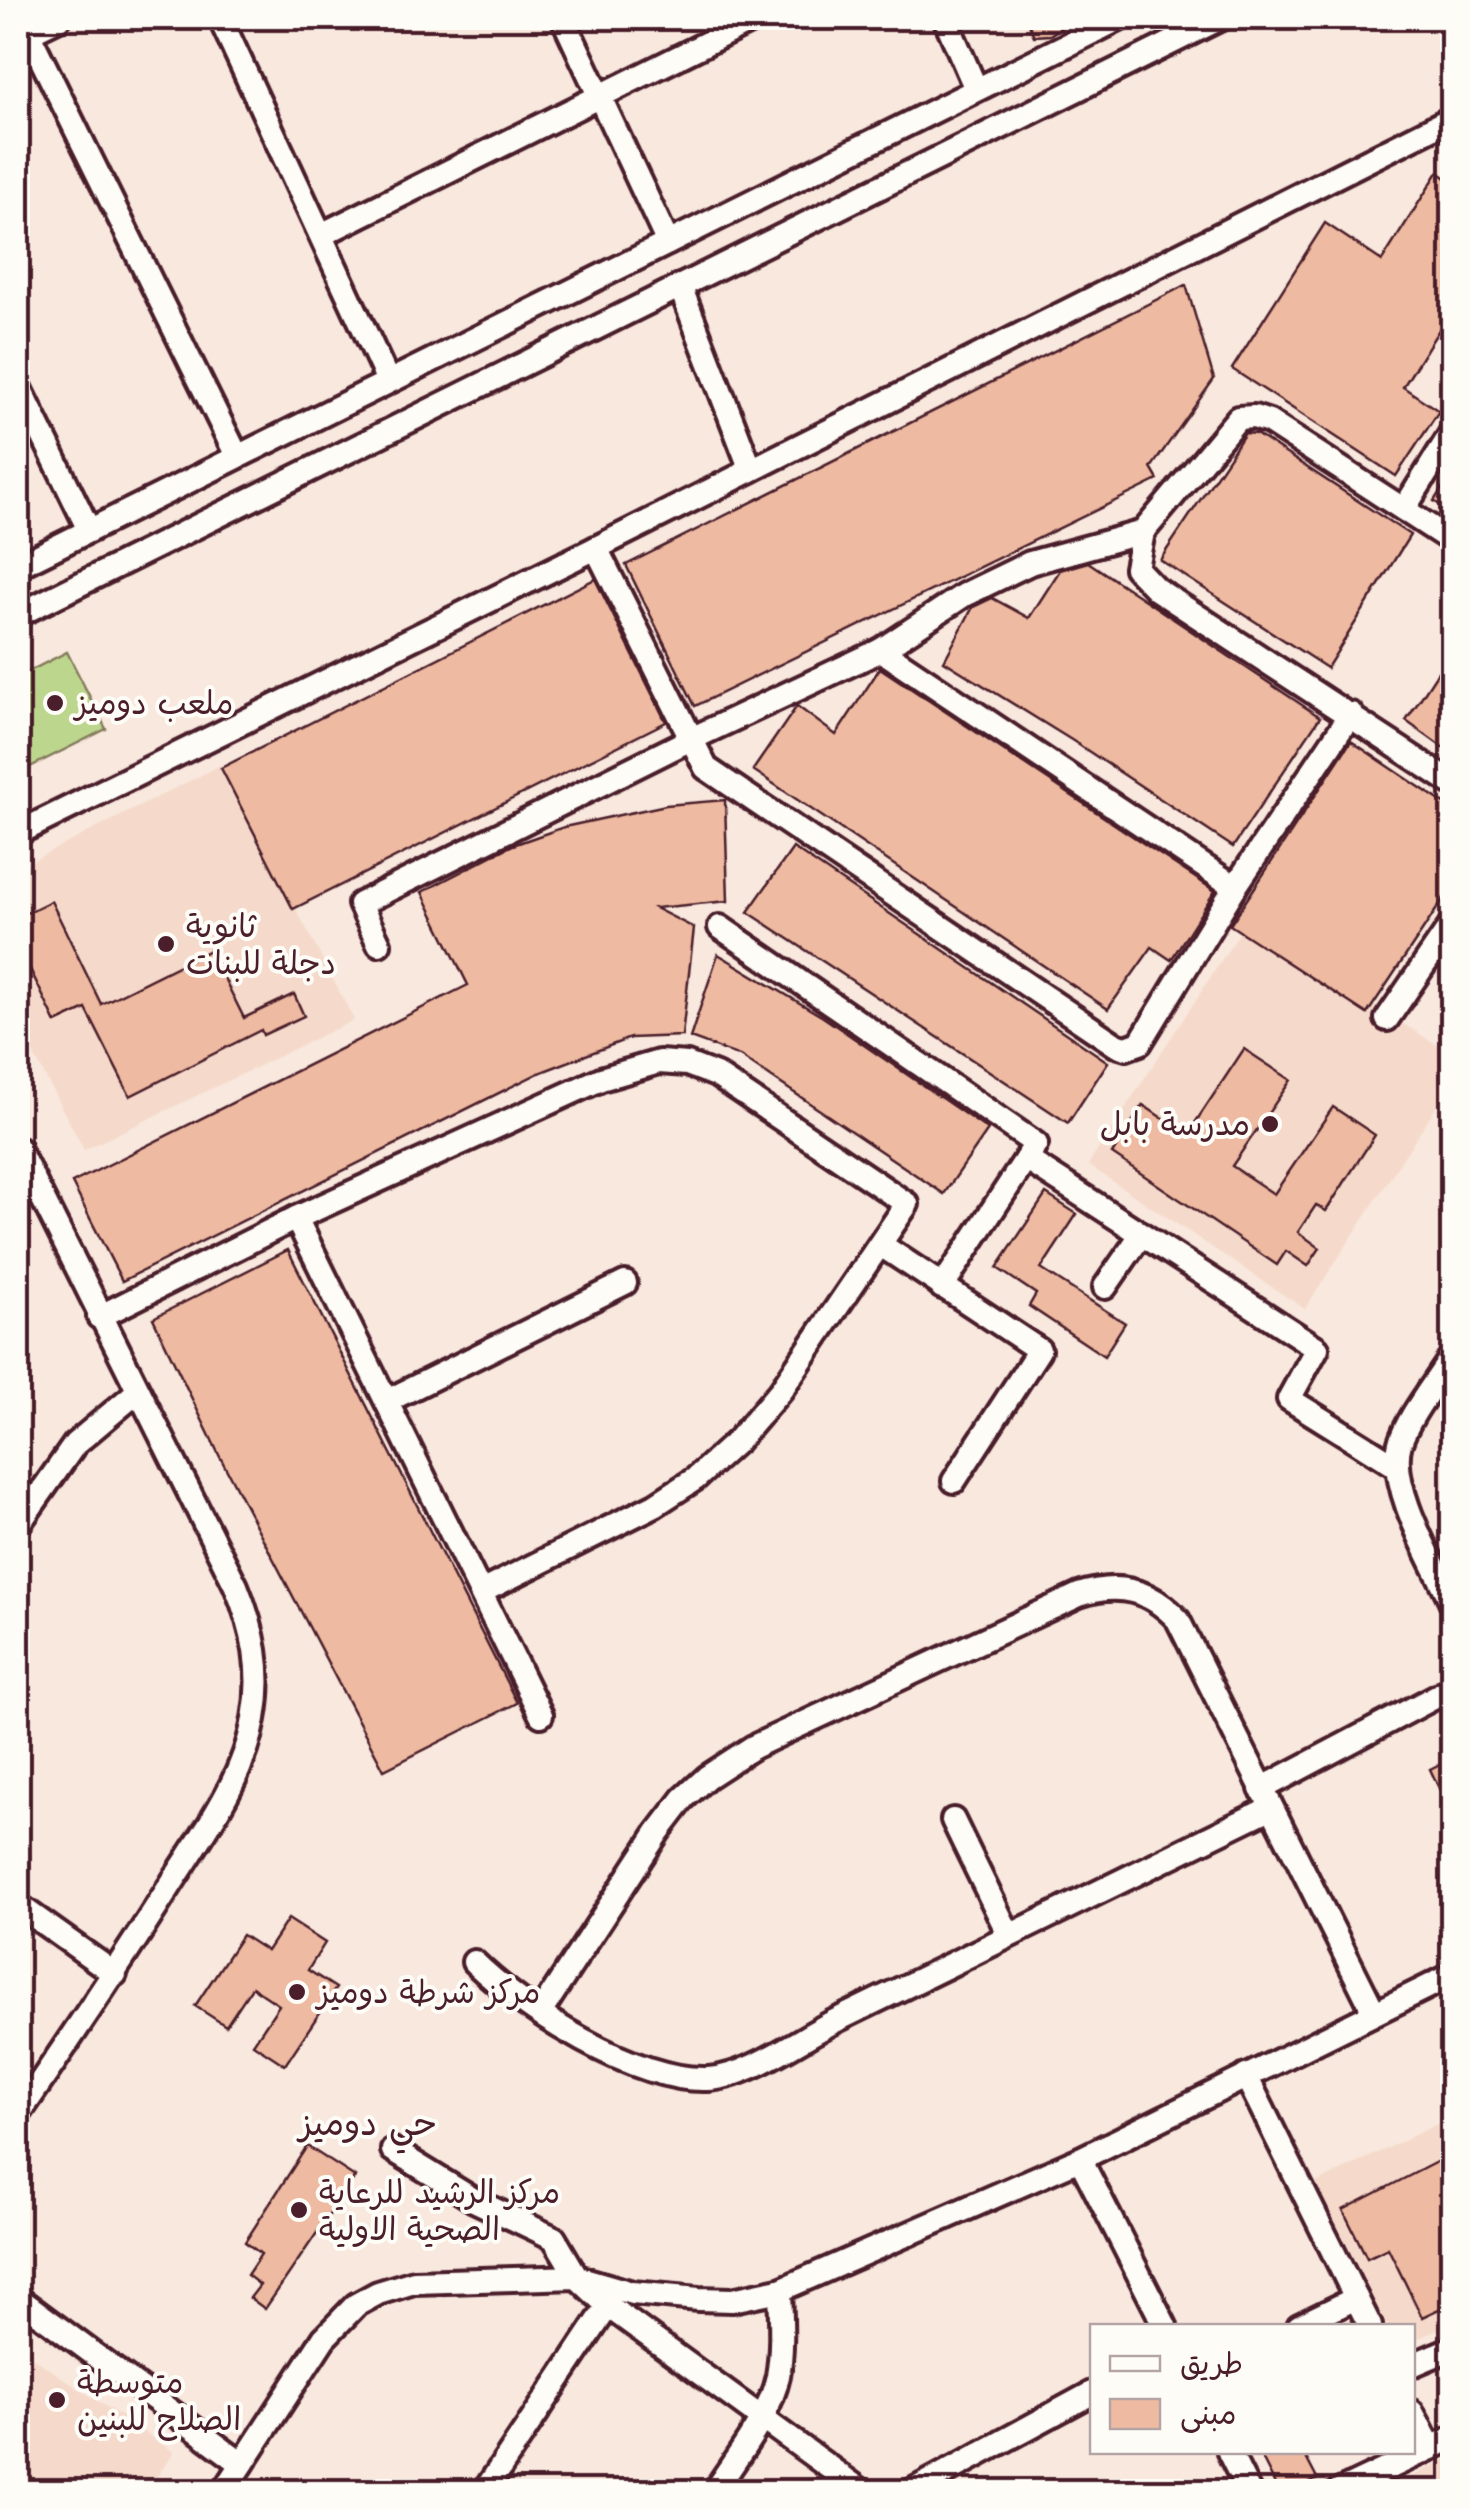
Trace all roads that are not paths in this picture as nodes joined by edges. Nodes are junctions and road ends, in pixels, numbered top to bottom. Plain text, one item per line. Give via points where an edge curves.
1 (59, 18) edge
2 (220, 18) edge
3 (563, 18) edge
4 (757, 18) edge
5 (945, 18) edge
6 (1120, 18) edge
7 (1220, 18) edge
8 (25, 25) edge
9 (976, 89) junction
10 (600, 94) junction
11 (1452, 118) edge
12 (321, 235) junction
13 (668, 242) junction
14 (680, 286) junction
15 (432, 360) junction
16 (388, 381) junction
17 (18, 384) edge
18 (450, 400) junction
19 (1452, 432) edge
20 (237, 456) junction
21 (751, 470) junction
22 (1404, 509) junction
23 (89, 530) junction
24 (1143, 532) junction
25 (1452, 541) edge
26 (596, 548) junction
27 (18, 566) edge
28 (18, 615) edge
29 (880, 650) junction
30 (1351, 714) junction
31 (690, 740) junction
32 (1452, 783) edge
33 (18, 833) edge
34 (1234, 887) junction
35 (1452, 924) edge
36 (720, 928) dead end
37 (379, 944) dead end
38 (1388, 1019) dead end
39 (18, 1149) edge
40 (1026, 1160) junction
41 (296, 1218) junction
42 (1141, 1234) junction
43 (881, 1245) junction
44 (624, 1283) dead end
45 (942, 1286) junction
46 (1105, 1287) dead end
47 (99, 1318) junction
48 (1452, 1356) edge
49 (1432, 1388) junction
50 (137, 1392) junction
51 (387, 1401) junction
52 (1452, 1402) edge
53 (1396, 1466) junction
54 (954, 1481) dead end
55 (18, 1525) edge
56 (481, 1592) junction
57 (1452, 1603) edge
58 (1452, 1688) edge
59 (541, 1715) dead end
60 (1266, 1799) junction
61 (954, 1820) dead end
62 (18, 1905) edge
63 (1010, 1936) junction
64 (474, 1962) dead end
65 (115, 1974) junction
66 (1452, 1975) edge
67 (1374, 2012) junction
68 (540, 2013) junction
69 (1246, 2076) junction
70 (18, 2115) edge
71 (393, 2150) dead end
72 (1080, 2160) junction
73 (577, 2278) junction
74 (780, 2290) junction
75 (18, 2298) edge
76 (1356, 2298) junction
77 (608, 2306) junction
78 (1165, 2324) edge
79 (1303, 2324) edge
80 (1369, 2324) edge
81 (1452, 2348) edge
82 (1415, 2364) edge
83 (1090, 2393) edge
84 (763, 2416) junction
85 (1415, 2418) edge
86 (1452, 2438) edge
87 (1430, 2448) junction
88 (1230, 2454) edge
89 (242, 2464) junction
90 (224, 2492) edge
91 (484, 2492) edge
92 (714, 2492) edge
93 (863, 2492) edge
94 (910, 2492) edge
95 (1249, 2492) edge
96 (1338, 2492) edge

1 - 8 street
2 - 12 street
3 - 10 street
4 - 10 street
5 - 9 street
6 - 9 street
7 - 14 street
8 - 20 street
9 - 13 street
10 - 12 street
10 - 13 street
11 - 21 street
12 - 16 street
13 - 15 street
14 - 18 street
14 - 21 street
15 - 16 street
15 - 18 street
16 - 20 street
17 - 23 street
18 - 28 street
19 - 22 street
20 - 23 street
21 - 26 street
22 - 24 street via 1269,422 1238,418
22 - 25 street
23 - 27 street
24 - 29 street via 1030,563 964,595
24 - 30 street via 1136,568 1156,588
26 - 31 street
26 - 33 street
29 - 31 street
29 - 34 street
30 - 32 street
30 - 34 street
31 - 34 street via 706,768 1126,1048 1140,1043
31 - 37 street via 360,904
35 - 38 street
36 - 40 street via 1036,1144
39 - 47 street
40 - 42 street
40 - 45 street
41 - 43 street via 601,1079 659,1062 716,1075 906,1204
41 - 47 street
41 - 51 street
42 - 46 street
42 - 53 street via 1317,1348 1290,1399
43 - 45 street
43 - 56 street via 780,1390 696,1479
44 - 51 street
45 - 54 street via 1039,1350
47 - 50 street
48 - 49 street
49 - 52 street
49 - 53 street via 1400,1443
50 - 55 street via 76,1444
50 - 65 street via 236,1586 252,1630 259,1680 250,1740 231,1784
51 - 56 street
53 - 57 street
56 - 59 street
58 - 60 street
60 - 63 street
60 - 67 street
60 - 68 street via 1178,1620 1155,1599 1132,1590 1093,1590 753,1748 707,1777 658,1832
61 - 63 street
62 - 65 street
63 - 68 street via 711,2079 620,2059
64 - 68 street
65 - 70 street
66 - 67 street
67 - 69 street
69 - 72 street
69 - 76 street
71 - 73 street via 474,2200 554,2238
72 - 74 street
72 - 78 street
73 - 74 street via 666,2297 732,2300
73 - 77 street
73 - 89 street via 414,2282 364,2299 324,2338
74 - 84 street via 780,2362
75 - 89 street
76 - 79 street
76 - 80 street
77 - 84 street
77 - 91 street
81 - 82 street
83 - 94 street
84 - 92 street
84 - 93 street
85 - 87 street
86 - 87 street
87 - 96 street
88 - 95 street
89 - 90 street

